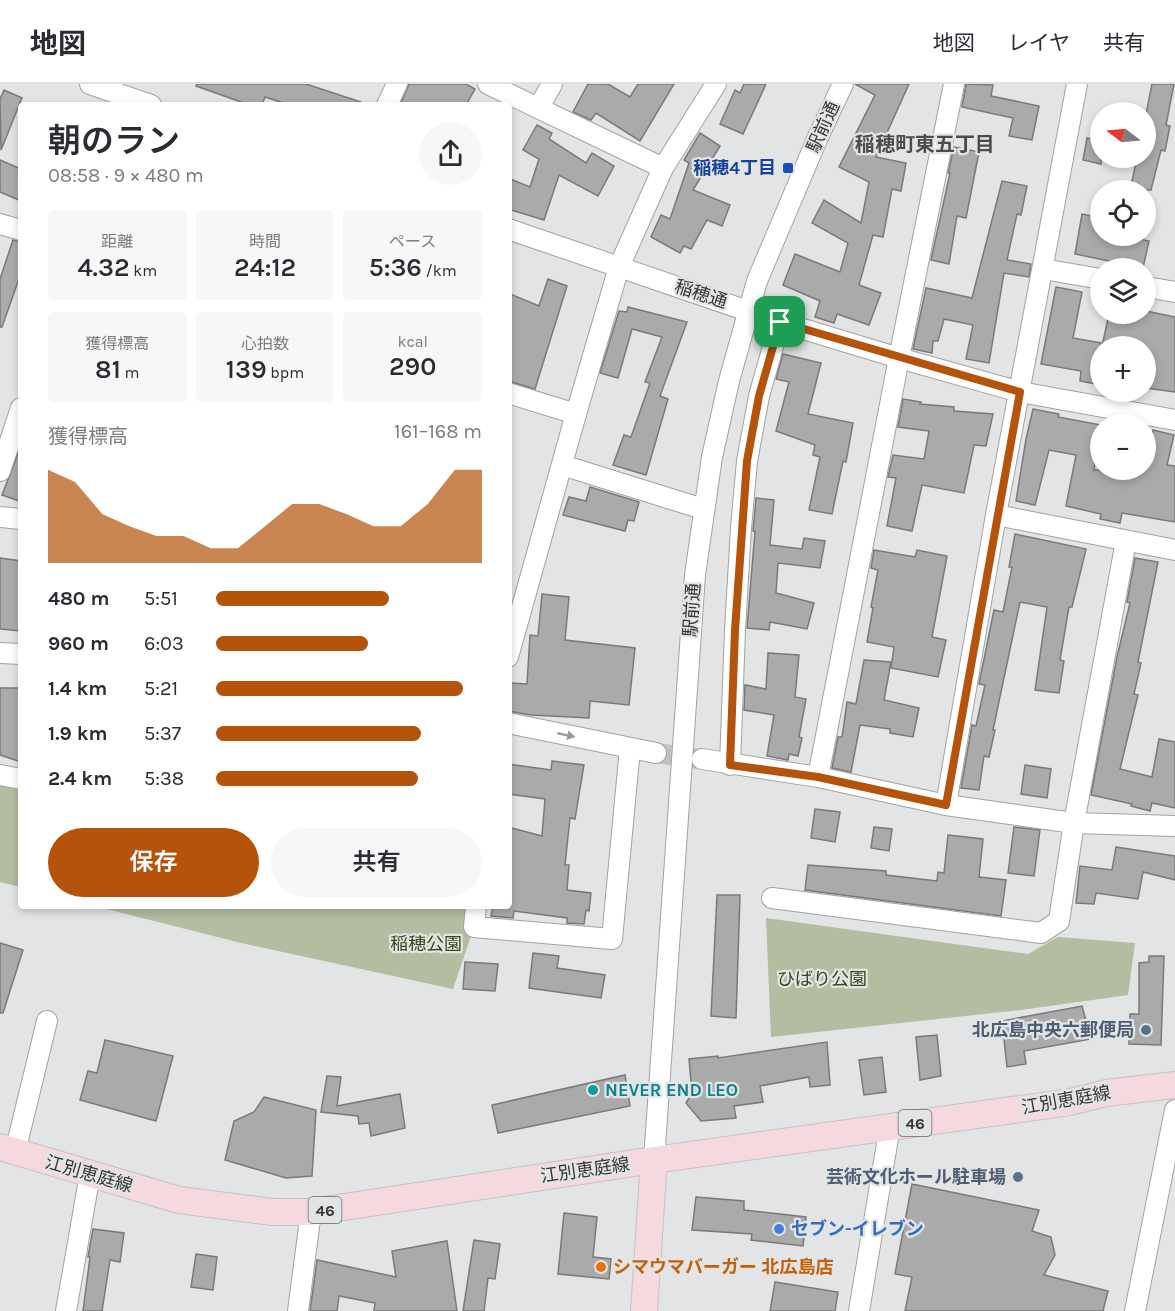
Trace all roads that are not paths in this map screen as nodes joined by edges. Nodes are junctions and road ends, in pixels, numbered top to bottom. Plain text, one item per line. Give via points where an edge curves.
1 (90, 84) edge
2 (397, 84) edge
3 (488, 84) edge
4 (552, 84) edge
5 (716, 84) edge
6 (843, 84) edge
7 (954, 84) edge
8 (1077, 84) edge
9 (142, 102) edge
10 (388, 102) edge
11 (539, 107) junction
12 (663, 168) junction
13 (0, 224) edge
14 (18, 229) edge
15 (512, 230) edge
16 (619, 267) junction
17 (1043, 269) junction
18 (1090, 277) edge
19 (1156, 288) edge
20 (1175, 290) edge
21 (748, 310) junction
22 (780, 322) junction
23 (899, 358) junction
24 (1020, 392) junction
25 (512, 394) edge
26 (576, 414) junction
27 (18, 417) edge
28 (1175, 420) edge
29 (562, 465) junction
30 (0, 471) edge
31 (703, 509) junction
32 (996, 515) junction
33 (0, 517) edge
34 (18, 519) edge
35 (1126, 541) junction
36 (1175, 550) edge
37 (512, 643) edge
38 (0, 653) edge
39 (18, 654) edge
40 (512, 724) edge
41 (630, 748) junction
42 (656, 753) tunnel mouth
43 (702, 759) tunnel mouth
44 (730, 765) junction
45 (0, 775) edge
46 (818, 777) junction
47 (18, 778) edge
48 (946, 805) junction
49 (1074, 823) junction
50 (1175, 826) edge
51 (772, 898) dead end
52 (476, 909) edge
53 (47, 1021) dead end
54 (1175, 1085) edge
55 (1175, 1110) edge
56 (890, 1126) junction
57 (7, 1150) edge
58 (654, 1160) junction
59 (90, 1174) junction
60 (311, 1212) junction
61 (66, 1311) edge
62 (298, 1311) edge
63 (644, 1311) edge
64 (859, 1311) edge
65 (1135, 1311) edge

1 - 9 street
2 - 10 street
3 - 11 street
4 - 11 street
5 - 12 street
6 - 21 street, 駅前通 via 765,261
7 - 23 street
8 - 17 street
11 - 12 street
12 - 16 street
13 - 14 street
15 - 16 street, 稲穂通
16 - 21 street, 稲穂通
16 - 26 street
17 - 18 street
17 - 24 street
19 - 20 street
21 - 22 street, 稲穂通
21 - 31 street, 駅前通
22 - 23 street, 稲穂通
22 - 44 street via 759,396 747,461
23 - 24 street, 稲穂通
23 - 46 street
24 - 28 street, 稲穂通
24 - 32 street
25 - 26 street
26 - 29 street
27 - 30 street
29 - 31 street
29 - 37 street
31 - 58 street, 駅前通 via 694,575
32 - 35 street
32 - 48 street
33 - 34 street
35 - 36 street
35 - 49 street
38 - 39 street
40 -> 41 street
41 - 42 street
41 - 52 street via 612,939 474,927
43 - 44 street
44 - 46 street
45 - 47 street
46 - 48 street
48 - 49 street
49 - 50 street
49 - 51 street via 1059,921 1041,933
53 - 57 street
54 - 56 main road, 江別恵庭線 / 46
55 - 65 street
56 - 58 main road, 江別恵庭線 / 46
56 - 64 street
57 - 59 main road, 江別恵庭線 / 46
58 - 60 main road, 江別恵庭線 / 46
58 - 63 main road
59 - 60 main road, 江別恵庭線 / 46 via 178,1200 272,1212
59 - 61 street
60 - 62 street

